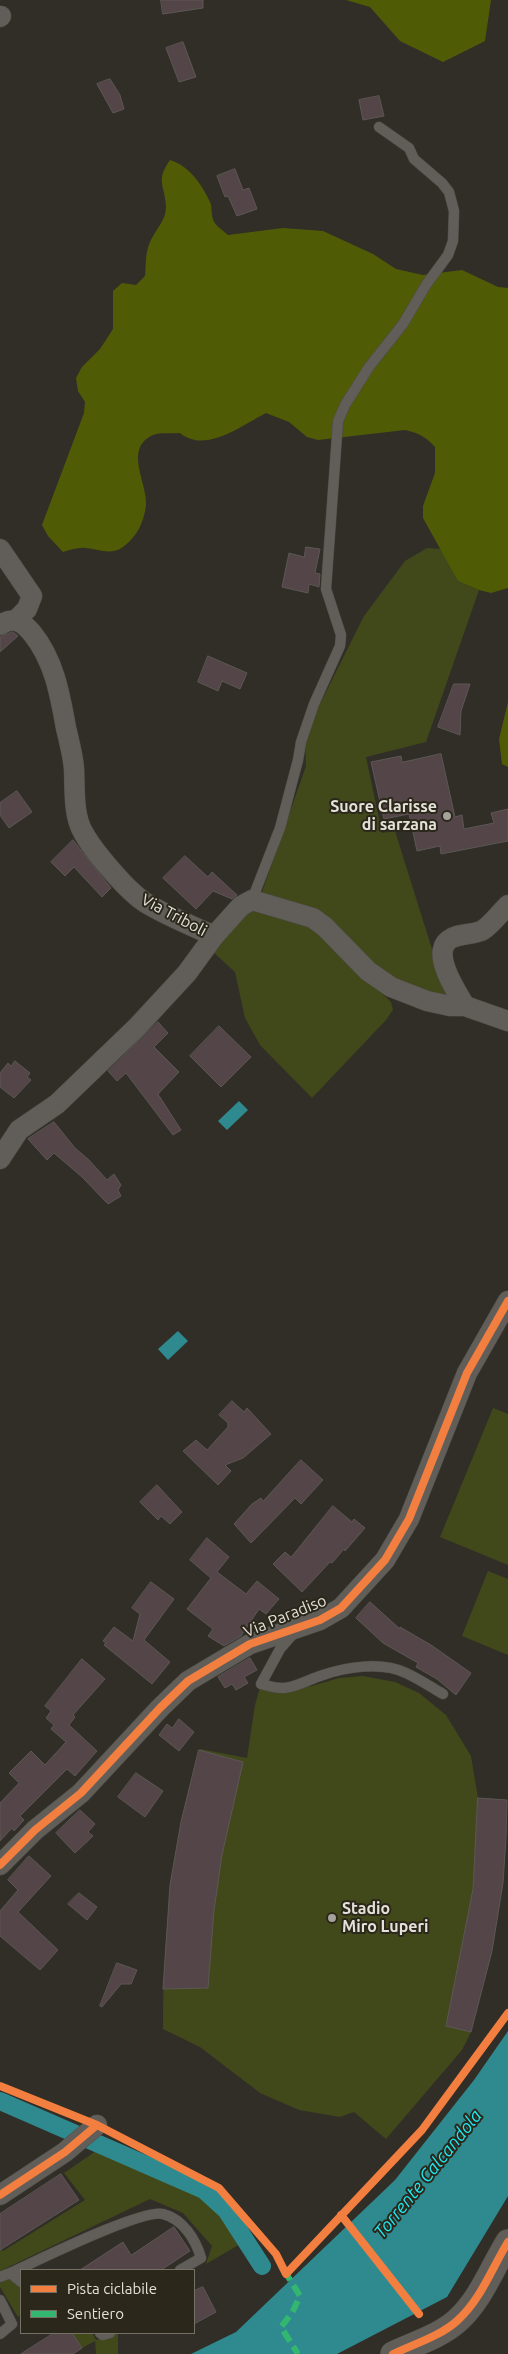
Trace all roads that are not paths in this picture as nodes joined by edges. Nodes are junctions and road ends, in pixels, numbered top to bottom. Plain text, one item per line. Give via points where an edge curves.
1 (379, 127) dead end
2 (0, 549) edge
3 (8, 622) edge
4 (252, 900) junction
5 (508, 905) edge
6 (214, 936) junction
7 (465, 1006) junction
8 (508, 1021) edge
9 (0, 1159) edge
10 (508, 1302) edge
11 (300, 1627) junction
12 (443, 1694) dead end
13 (0, 1865) edge
14 (97, 2125) dead end
15 (0, 2195) edge
16 (508, 2242) edge
17 (182, 2269) edge
18 (5, 2275) edge
19 (20, 2282) edge
20 (0, 2300) edge
21 (0, 2334) edge
22 (393, 2354) edge

1 - 4 lane via 409,148 414,159 449,192 454,211 453,241 448,255 403,324 369,367 338,421 326,589 342,635 303,734 280,828
2 - 3 street via 32,596 28,609
3 - 6 street, Via Triboli via 25,625 49,660 58,686 82,831 95,850 144,902
4 - 6 street, Via Triboli via 241,906
4 - 7 street via 314,918 368,971 391,987 428,1001
5 - 7 street via 482,930 450,939 443,946 441,955
6 - 9 street via 187,973 138,1026 57,1104 19,1130
7 - 8 street
10 - 11 street, Via Paradiso via 467,1374 409,1519 385,1560 341,1608
11 - 12 lane via 280,1649 262,1684 288,1689 343,1670 372,1667 406,1672
11 - 13 street, Via Paradiso via 250,1644 188,1681 80,1793 35,1830
14 - 15 street via 65,2152
16 - 22 street via 476,2299 458,2321
17 - 18 lane via 201,2258 197,2243 173,2218 153,2213
18 - 19 lane
20 - 21 lane via 12,2324

